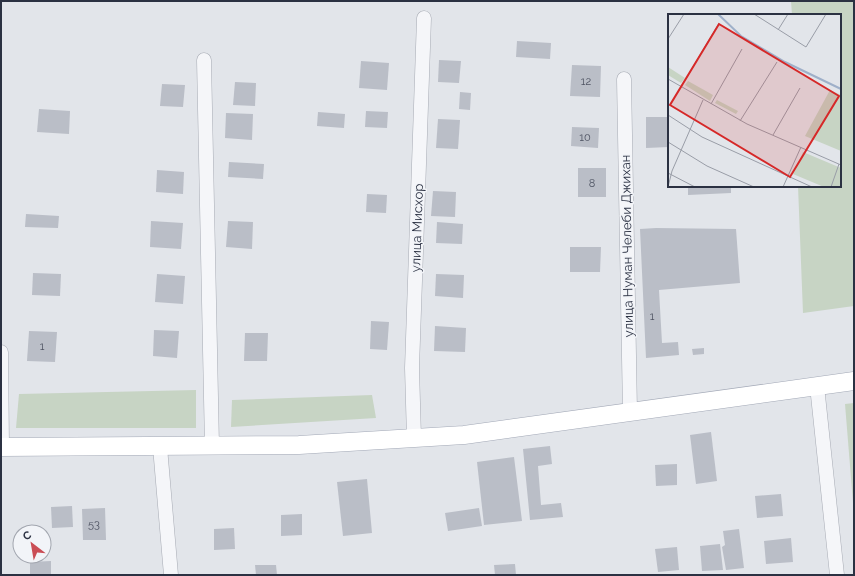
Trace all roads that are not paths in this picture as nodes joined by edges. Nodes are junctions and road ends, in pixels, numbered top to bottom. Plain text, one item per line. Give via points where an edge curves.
1 (424, 18) dead end
2 (204, 60) dead end
3 (624, 79) dead end
4 (1, 352) edge
5 (854, 381) edge
6 (817, 386) junction
7 (630, 412) junction
8 (414, 438) junction
9 (212, 446) junction
10 (1, 447) edge
11 (160, 447) junction
12 (171, 575) edge
13 (837, 575) edge

1 - 8 street, улица Мисхор via 412,368
2 - 9 street
3 - 7 street, улица Нуман Челеби Джихан
4 - 10 street
5 - 6 main road
6 - 7 main road
6 - 13 street
7 - 8 main road via 464,435
8 - 9 main road via 299,445
9 - 11 main road
10 - 11 main road
11 - 12 street

